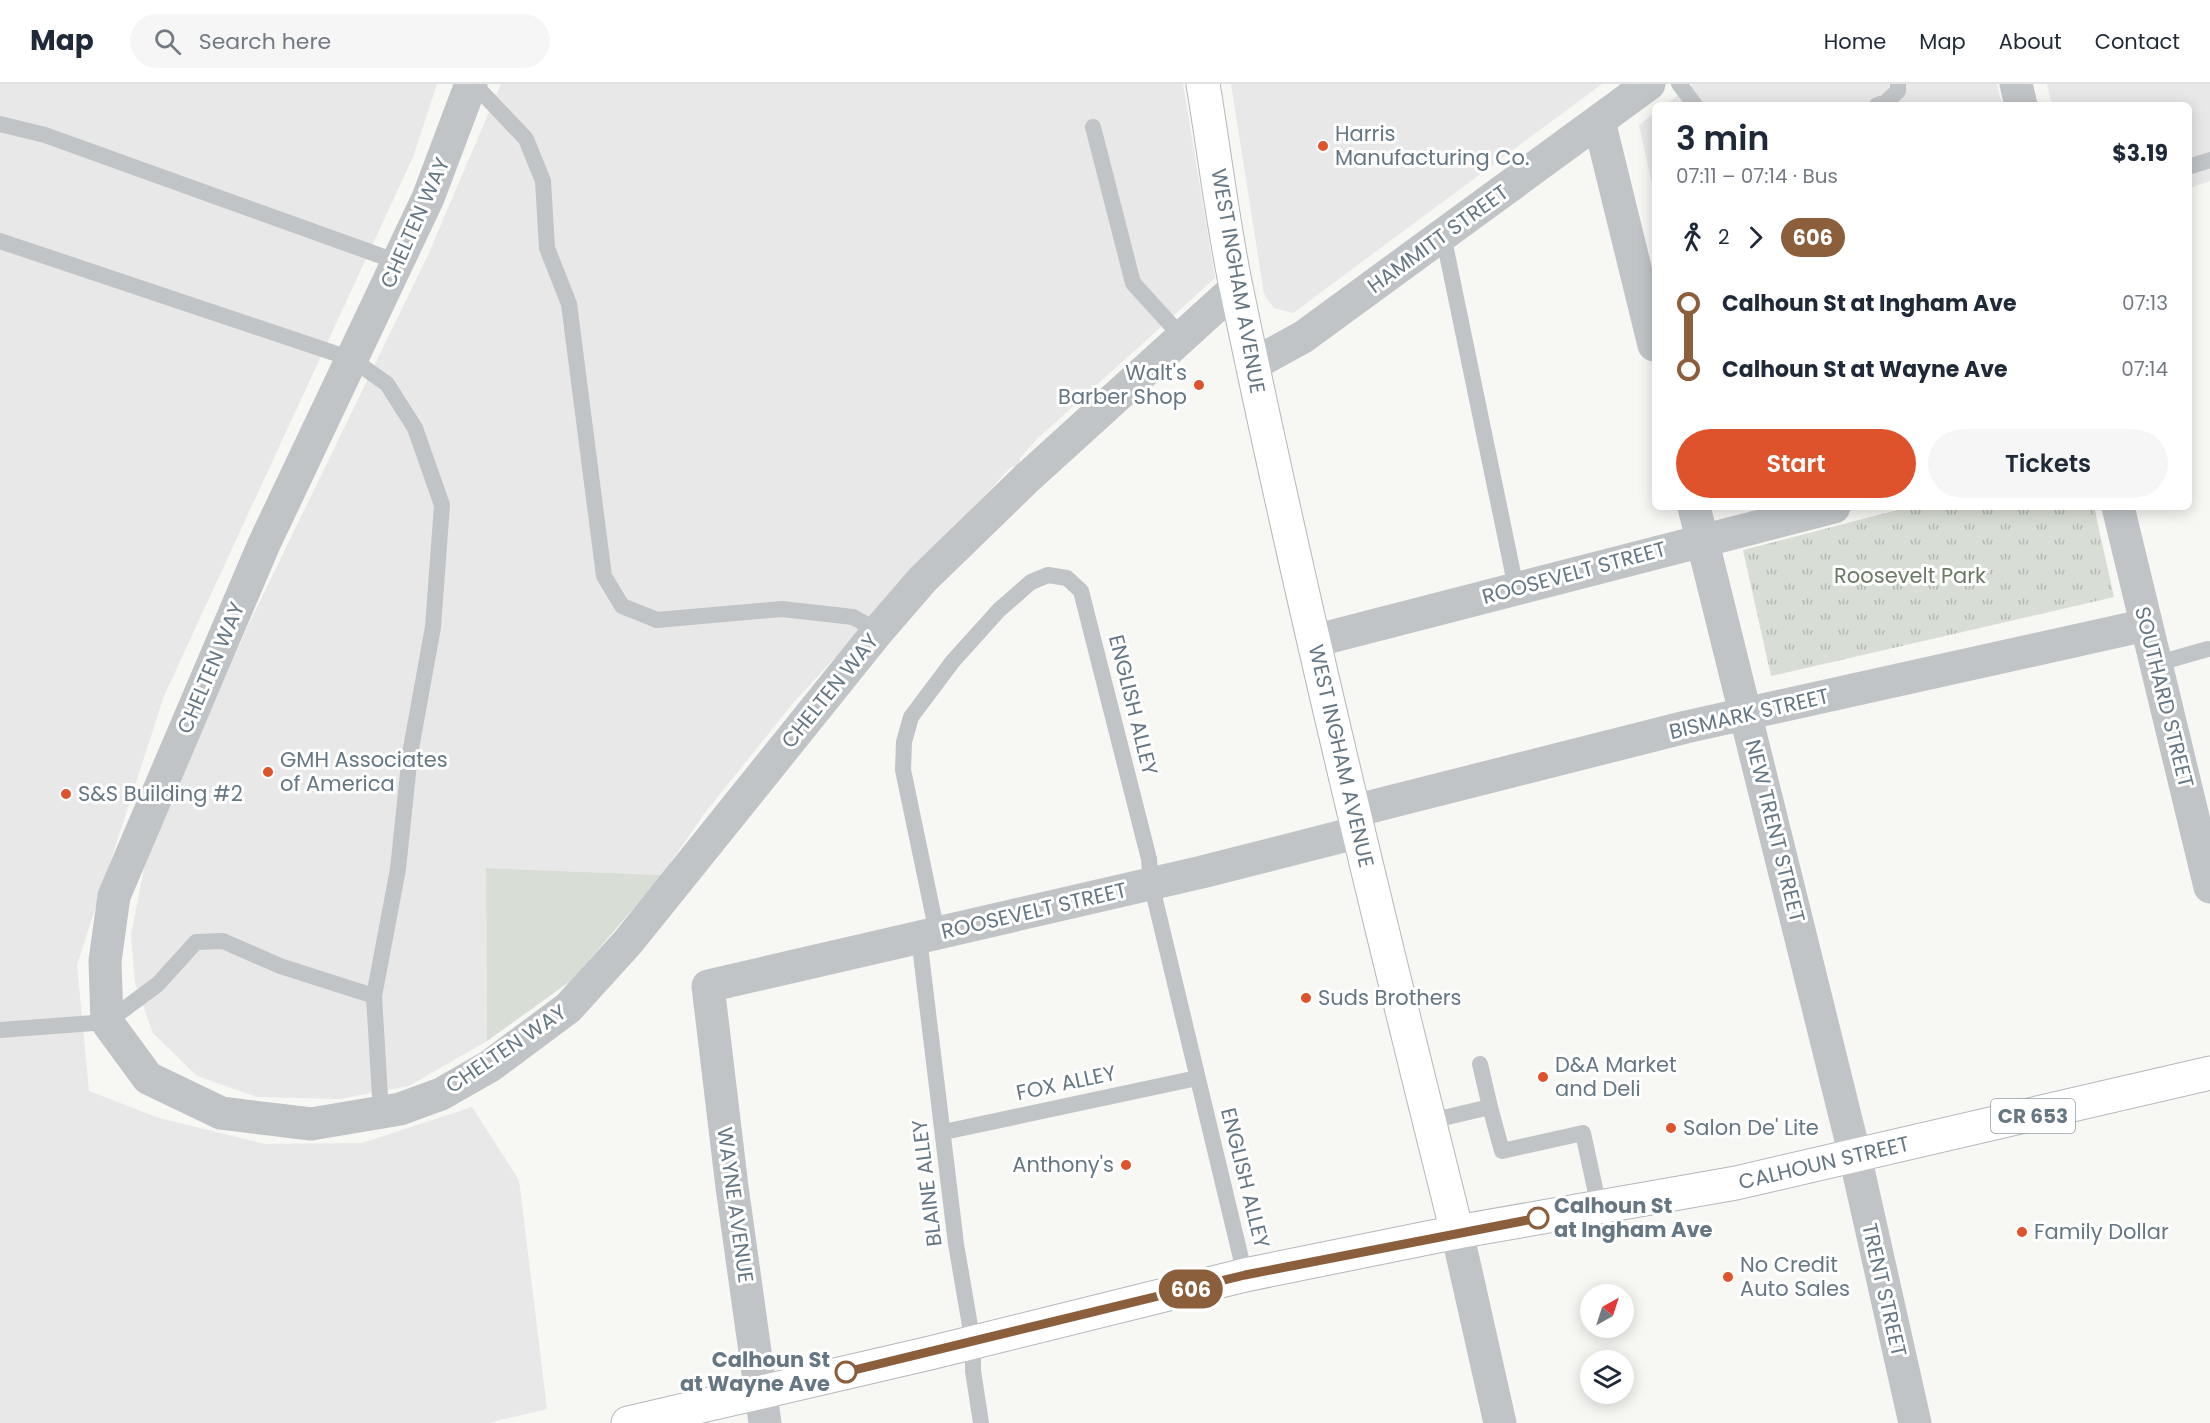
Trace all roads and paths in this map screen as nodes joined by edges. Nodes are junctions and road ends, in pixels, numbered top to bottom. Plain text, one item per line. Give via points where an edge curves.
1 (473, 84) edge
2 (1203, 84) edge
3 (1649, 84) edge
4 (1679, 84) edge
5 (1898, 84) edge
6 (2016, 84) edge
7 (1693, 102) edge
8 (1886, 102) edge
9 (2020, 102) edge
10 (1599, 121) junction
11 (0, 124) edge
12 (1093, 127) dead end
13 (2210, 160) edge
14 (2192, 166) edge
15 (1443, 235) junction
16 (0, 241) edge
17 (398, 262) junction
18 (1236, 288) junction
19 (1182, 337) junction
20 (1652, 337) edge
21 (352, 359) junction
22 (1252, 365) junction
23 (1696, 510) edge
24 (1822, 510) edge
25 (2119, 510) edge
26 (1702, 540) junction
27 (1516, 588) junction
28 (2146, 624) junction
29 (878, 631) junction
30 (1314, 641) junction
31 (2208, 649) dead end
32 (2156, 664) junction
33 (1746, 714) junction
34 (1356, 822) junction
35 (1150, 883) junction
36 (2210, 887) edge
37 (928, 935) junction
38 (708, 986) joint
39 (374, 996) junction
40 (107, 1022) junction
41 (0, 1030) edge
42 (1480, 1064) dead end
43 (2210, 1073) edge
44 (1197, 1077) junction
45 (1491, 1107) junction
46 (381, 1113) junction
47 (1430, 1121) junction
48 (944, 1132) junction
49 (1855, 1156) junction
50 (1599, 1207) junction
51 (1457, 1232) junction
52 (1245, 1275) junction
53 (973, 1343) junction
54 (761, 1391) junction
55 (628, 1423) edge
56 (765, 1423) edge
57 (981, 1423) edge
58 (1500, 1423) edge
59 (1915, 1423) edge

1 - 17 street, CHELTEN WAY
1 - 29 lane via 526,139 543,181 548,248 568,304 604,576 622,606 657,620 782,609 853,617
2 - 18 main road, WEST INGHAM AVENUE
3 - 10 street, HAMMITT STREET
4 - 7 lane
5 - 8 lane via 1898,91
6 - 9 street
10 - 15 street, HAMMITT STREET
10 - 20 street
11 - 17 lane via 45,135
12 - 19 lane via 1133,283
13 - 14 lane
15 - 22 street, HAMMITT STREET via 1303,337
15 - 27 lane
16 - 21 lane
17 - 21 street, CHELTEN WAY
18 - 19 street, CHELTEN WAY
18 - 22 main road, WEST INGHAM AVENUE
19 - 29 street, CHELTEN WAY via 1027,478 923,579
21 - 39 lane via 387,384 415,428 442,505 433,627 410,754 398,869
21 - 40 street, CHELTEN WAY via 264,544 114,896 105,961
22 - 30 main road, WEST INGHAM AVENUE
23 - 26 street, NEW TRENT STREET
24 - 26 street, ROOSEVELT STREET
25 - 28 street, SOUTHARD STREET
26 - 27 street, ROOSEVELT STREET
26 - 33 street, NEW TRENT STREET
27 - 30 street, ROOSEVELT STREET
28 - 32 street, SOUTHARD STREET
28 - 33 street, BISMARK STREET
29 - 46 street, CHELTEN WAY via 628,942 568,1008 490,1066 441,1094
30 - 34 main road, WEST INGHAM AVENUE
31 - 32 lane
32 - 36 street, SOUTHARD STREET
33 - 34 street, BISMARK STREET
33 - 49 street, NEW TRENT STREET
34 - 35 street, ROOSEVELT STREET
34 - 47 main road, WEST INGHAM AVENUE
35 - 37 street, ROOSEVELT STREET
35 - 37 lane, ENGLISH ALLEY via 1149,859 1081,591 1067,578 1048,575 1031,582 999,610 911,717 904,742 903,770
35 - 44 lane, ENGLISH ALLEY
37 - 38 street, ROOSEVELT STREET
37 - 48 lane, BLAINE ALLEY
38 - 54 street, WAYNE AVENUE
39 - 40 lane via 280,966 223,941 196,942 158,984
39 - 46 lane
40 - 41 lane
40 - 46 street, CHELTEN WAY via 148,1078 221,1113 311,1125
42 - 45 lane
43 - 49 main road, CALHOUN STREET / CR 653
44 - 48 lane, FOX ALLEY
44 - 52 lane, ENGLISH ALLEY
45 - 47 lane
45 - 50 lane via 1502,1151 1583,1133
47 - 51 main road, WEST INGHAM AVENUE
48 - 53 lane, BLAINE ALLEY via 956,1244
49 - 50 main road, CALHOUN STREET / CR 653 via 1736,1183
49 - 59 street, TRENT STREET
50 - 51 main road, CALHOUN STREET / CR 653
51 - 52 main road, CALHOUN STREET / CR 653
51 - 58 street, WEST INGHAM AVENUE
52 - 53 main road, CALHOUN STREET / CR 653
53 - 54 main road, CALHOUN STREET / CR 653
53 - 57 lane, BLAINE ALLEY
54 - 55 main road, CALHOUN STREET / CR 653
54 - 56 street, WAYNE AVENUE

